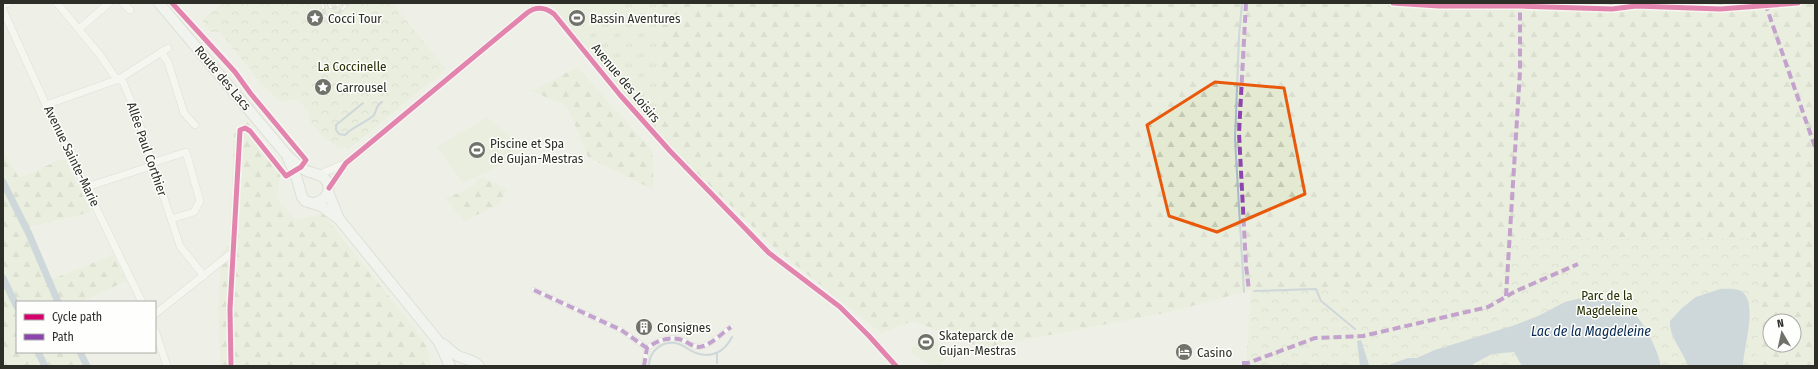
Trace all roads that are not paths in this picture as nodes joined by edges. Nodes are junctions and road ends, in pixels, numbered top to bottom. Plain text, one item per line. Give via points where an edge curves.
1 (8, 3) edge
2 (56, 3) edge
3 (109, 3) edge
4 (123, 3) edge
5 (159, 3) edge
6 (3, 5) edge
7 (3, 10) edge
8 (130, 10) dead end
9 (79, 29) junction
10 (168, 48) dead end
11 (161, 52) junction
12 (119, 80) junction
13 (46, 105) junction
14 (196, 125) dead end
15 (286, 154) junction
16 (346, 163) junction
17 (152, 164) junction
18 (316, 174) junction
19 (87, 187) junction
20 (299, 188) junction
21 (328, 190) junction
22 (313, 203) junction
23 (171, 219) junction
24 (339, 219) junction
25 (234, 251) dead end
26 (204, 276) junction
27 (534, 290) dead end
28 (142, 301) edge
29 (156, 313) edge
30 (731, 327) dead end
31 (156, 333) edge
32 (439, 342) junction
33 (647, 348) junction
34 (464, 359) junction
35 (167, 366) edge
36 (452, 366) edge
37 (479, 366) edge
38 (644, 366) edge
39 (896, 366) edge

1 - 6 street
2 - 9 street, Allée Paul Corthier
3 - 9 street
4 - 8 street
5 - 15 main road, Route des Lacs
7 - 13 street, Avenue Sainte-Marie
9 - 12 street, Allée Paul Corthier
10 - 11 street
11 - 12 street
11 - 14 street via 168,62 184,113
12 - 13 street
12 - 17 street, Allée Paul Corthier via 123,82 132,101
13 - 19 street, Avenue Sainte-Marie
15 - 18 main road, Route des Lacs via 301,167
15 - 20 main road, Route des Lacs
16 - 18 street, Avenue des Loisirs
16 - 21 street, Avenue des Loisirs
16 - 39 street, Avenue des Loisirs via 527,13 538,8 549,10 645,123 769,254 840,307
17 - 19 street
17 - 23 street, Allée Paul Corthier
17 - 23 street via 186,152 200,200 194,212
18 - 20 main road via 303,179
18 - 21 main road, Route des Lacs via 324,178
19 - 28 street, Avenue Sainte-Marie
20 - 22 main road, Route des Lacs via 305,201
21 - 22 main road via 322,201
21 - 24 main road, Route des Lacs
22 - 24 main road, Route des Lacs
23 - 26 street, Allée Paul Corthier via 180,246
24 - 32 main road, Route des Lacs
25 - 26 street
26 - 29 street
27 - 33 street via 621,330
30 - 33 street via 700,347 669,338
31 - 35 street
32 - 34 main road, Route des Lacs
32 - 36 main road, Route des Lacs
33 - 38 street
34 - 36 main road, Route des Lacs
34 - 37 main road, Route des Lacs via 474,361

